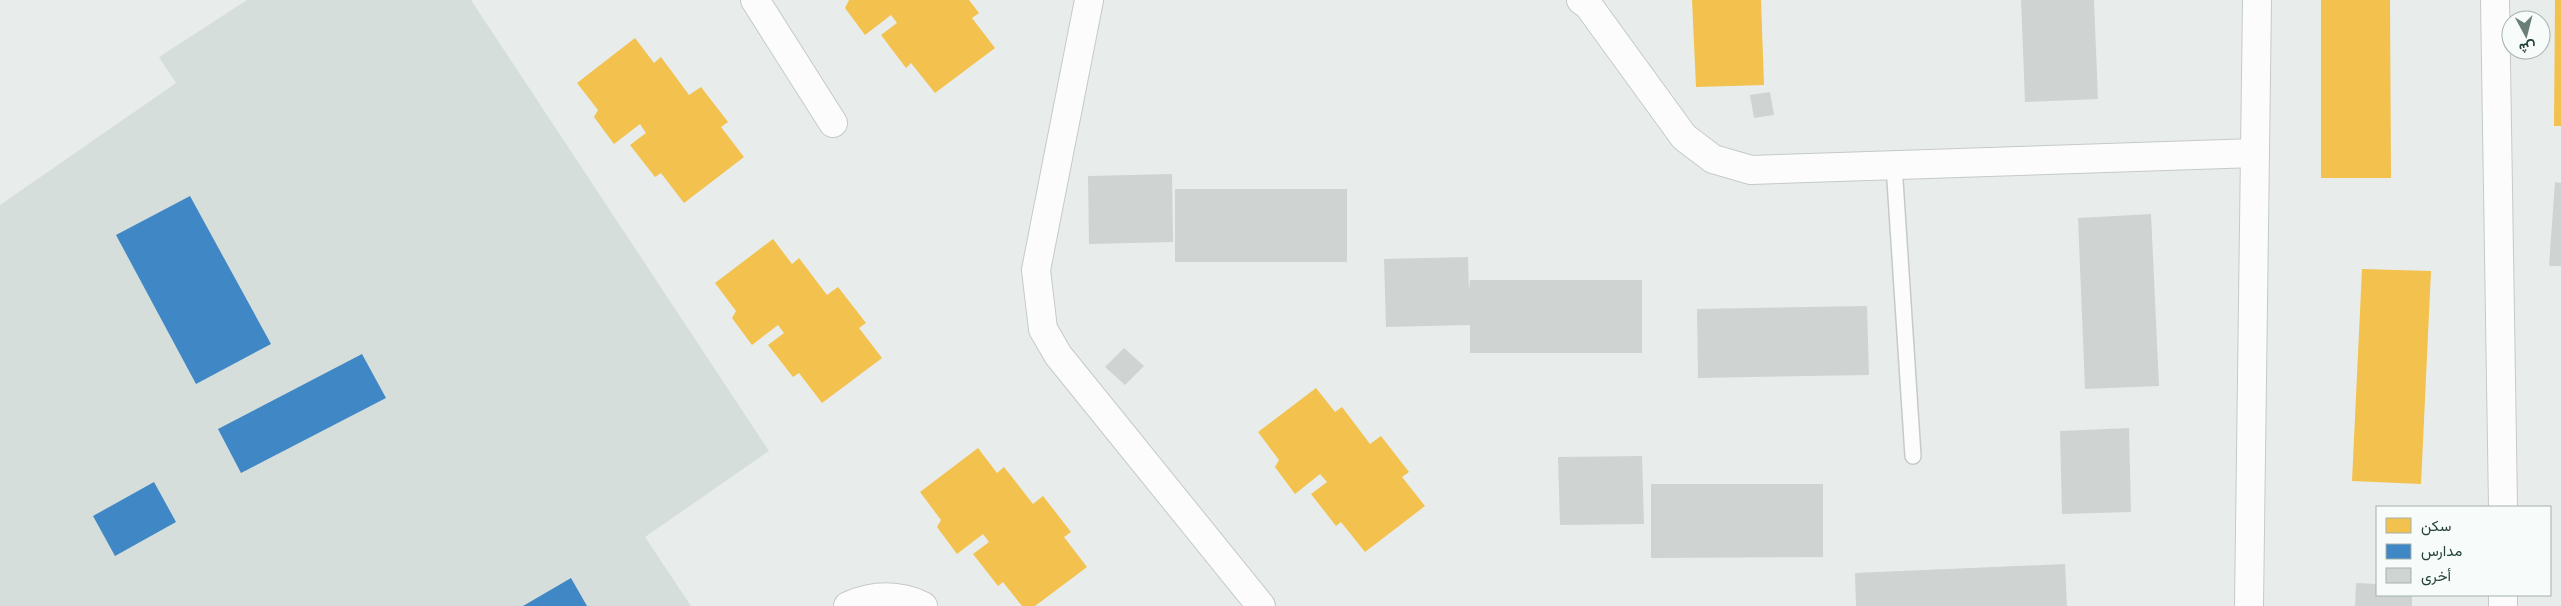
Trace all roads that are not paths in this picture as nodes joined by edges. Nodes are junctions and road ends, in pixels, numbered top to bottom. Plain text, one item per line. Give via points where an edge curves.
1 (755, 0) edge
2 (1089, 0) edge
3 (1580, 0) edge
4 (2257, 0) edge
5 (2495, 0) edge
6 (833, 123) dead end
7 (2255, 153) junction
8 (1894, 165) junction
9 (1913, 456) dead end
10 (2504, 506) edge
11 (848, 606) edge
12 (923, 606) edge
13 (1261, 606) edge
14 (2249, 606) edge

1 - 6 street
2 - 13 street via 1036,270 1043,329 1058,355
3 - 8 street via 1588,5 1684,137 1713,159 1751,170
4 - 7 street
5 - 10 street
7 - 8 street
7 - 14 street
8 - 9 lane
11 - 12 street via 869,598 890,597 911,600

